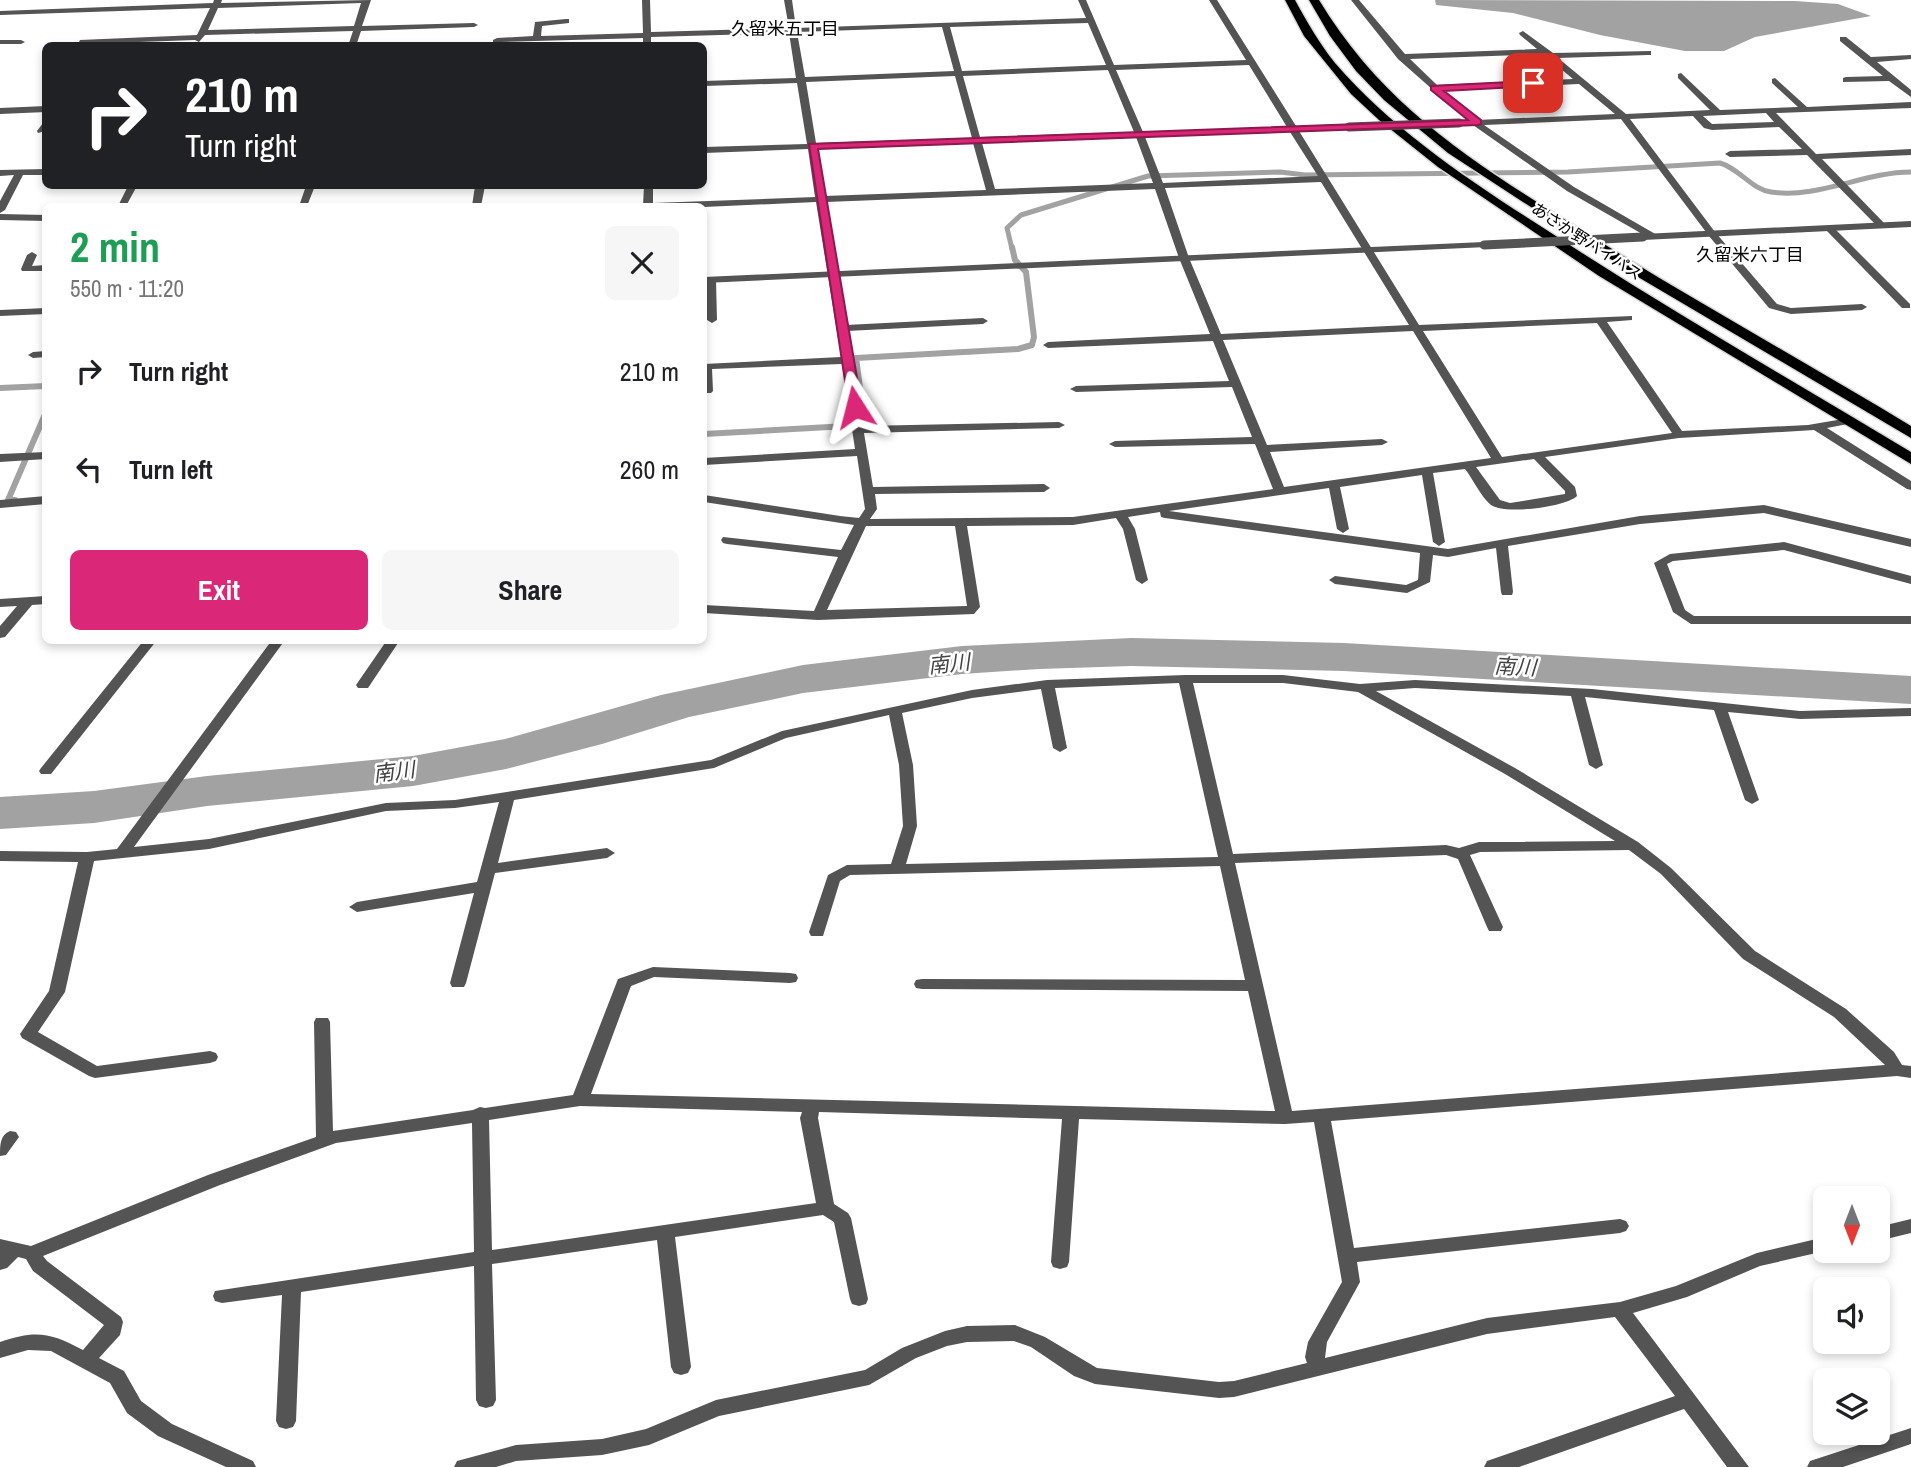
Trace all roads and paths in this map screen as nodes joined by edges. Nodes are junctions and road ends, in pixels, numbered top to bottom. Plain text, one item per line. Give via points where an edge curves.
1 (366, 0) edge
2 (646, 0) edge
3 (788, 0) edge
4 (1082, 0) edge
5 (1213, 0) edge
6 (1290, 0) edge
7 (1314, 0) edge
8 (1355, 0) edge
9 (273, 2) edge
10 (216, 3) edge
11 (0, 13) edge
12 (1091, 20) junction
13 (566, 21) dead end
14 (474, 25) dead end
15 (945, 25) junction
16 (357, 29) junction
17 (794, 30) junction
18 (1523, 33) dead end
19 (647, 35) junction
20 (200, 39) edge
21 (537, 39) junction
22 (1843, 39) dead end
23 (21, 41) dead end
24 (0, 42) edge
25 (83, 42) dead end
26 (353, 42) edge
27 (497, 42) edge
28 (647, 42) edge
29 (1648, 52) dead end
30 (1549, 54) junction
31 (1401, 57) junction
32 (1911, 57) edge
33 (1870, 60) junction
34 (1252, 62) junction
35 (1112, 68) junction
36 (960, 73) junction
37 (1681, 76) dead end
38 (1892, 78) junction
39 (802, 79) junction
40 (1846, 80) dead end
41 (1582, 81) junction
42 (1776, 81) dead end
43 (707, 84) edge
44 (1435, 88) junction
45 (1911, 94) edge
46 (1911, 105) edge
47 (42, 109) edge
48 (1805, 109) junction
49 (1768, 110) junction
50 (0, 111) edge
51 (1717, 112) junction
52 (1695, 113) junction
53 (1623, 116) junction
54 (1478, 122) junction
55 (1781, 124) junction
56 (1295, 128) junction
57 (1139, 135) junction
58 (977, 140) junction
59 (812, 146) junction
60 (707, 150) edge
61 (1911, 152) edge
62 (1730, 154) dead end
63 (1812, 154) junction
64 (42, 172) edge
65 (0, 173) edge
66 (20, 173) junction
67 (1325, 179) junction
68 (1160, 185) junction
69 (991, 192) junction
70 (822, 200) junction
71 (707, 204) edge
72 (0, 210) edge
73 (0, 217) edge
74 (42, 218) edge
75 (1911, 224) edge
76 (1882, 226) junction
77 (1829, 228) junction
78 (1712, 234) junction
79 (1654, 237) junction
80 (1369, 251) junction
81 (32, 255) dead end
82 (1184, 258) junction
83 (42, 268) edge
84 (835, 274) junction
85 (707, 280) edge
86 (1906, 306) dead end
87 (1862, 307) dead end
88 (42, 311) edge
89 (0, 313) edge
90 (1629, 318) dead end
91 (1600, 319) junction
92 (712, 320) dead end
93 (983, 321) dead end
94 (1416, 327) junction
95 (843, 328) junction
96 (1217, 339) junction
97 (1048, 345) dead end
98 (42, 354) edge
99 (33, 355) dead end
100 (848, 360) junction
101 (1236, 384) junction
102 (1076, 390) dead end
103 (707, 391) dead end
104 (1849, 421) junction
105 (1059, 425) dead end
106 (1817, 427) junction
107 (859, 430) junction
108 (1911, 433) edge
109 (1679, 435) junction
110 (1382, 442) dead end
111 (1115, 444) dead end
112 (1261, 444) junction
113 (862, 452) junction
114 (1536, 455) junction
115 (42, 456) edge
116 (0, 458) edge
117 (1911, 459) edge
118 (1498, 460) junction
119 (707, 462) edge
120 (1468, 465) junction
121 (1427, 470) junction
122 (1334, 484) junction
123 (1911, 486) edge
124 (1044, 488) dead end
125 (869, 491) junction
126 (1280, 491) junction
127 (707, 498) edge
128 (42, 500) edge
129 (0, 504) edge
130 (1150, 512) junction
131 (1121, 516) junction
132 (863, 522) junction
133 (961, 524) junction
134 (1343, 529) dead end
135 (727, 540) dead end
136 (1911, 543) edge
137 (1502, 545) junction
138 (1433, 546) junction
139 (845, 554) junction
140 (1142, 580) dead end
141 (1335, 580) dead end
142 (1911, 580) edge
143 (1507, 592) dead end
144 (42, 600) edge
145 (28, 601) junction
146 (0, 603) edge
147 (707, 608) edge
148 (818, 616) junction
149 (1911, 620) edge
150 (0, 634) edge
151 (147, 644) edge
152 (276, 644) edge
153 (391, 644) edge
154 (1185, 679) junction
155 (1047, 684) junction
156 (363, 685) dead end
157 (1360, 688) junction
158 (1577, 692) junction
159 (1720, 707) junction
160 (895, 710) junction
161 (1911, 712) edge
162 (1060, 748) dead end
163 (1596, 765) dead end
164 (46, 771) dead end
165 (508, 796) junction
166 (1752, 800) dead end
167 (1633, 845) junction
168 (607, 853) dead end
169 (1459, 853) junction
170 (121, 854) junction
171 (0, 856) edge
172 (87, 857) junction
173 (1228, 859) junction
174 (489, 869) junction
175 (897, 870) junction
176 (485, 886) junction
177 (357, 907) dead end
178 (1495, 927) dead end
179 (817, 932) dead end
180 (790, 978) dead end
181 (458, 983) dead end
182 (922, 984) dead end
183 (1253, 986) junction
184 (322, 1022) dead end
185 (210, 1057) dead end
186 (1904, 1071) edge
187 (580, 1100) junction
188 (812, 1107) junction
189 (480, 1113) junction
190 (1071, 1114) junction
191 (1321, 1115) junction
192 (1285, 1118) junction
193 (325, 1140) junction
194 (825, 1208) junction
195 (1620, 1226) dead end
196 (1911, 1226) edge
197 (665, 1231) junction
198 (1890, 1231) edge
199 (1813, 1247) edge
200 (16, 1249) edge
201 (1346, 1256) junction
202 (484, 1258) junction
203 (1060, 1262) dead end
204 (0, 1263) edge
205 (292, 1285) junction
206 (222, 1296) dead end
207 (859, 1299) dead end
208 (1620, 1308) junction
209 (0, 1350) edge
210 (86, 1359) junction
211 (681, 1367) dead end
212 (1318, 1368) junction
213 (486, 1399) dead end
214 (1688, 1400) junction
215 (286, 1420) dead end
216 (1911, 1436) edge
217 (1507, 1465) edge
218 (246, 1467) edge
219 (464, 1467) edge
220 (1739, 1467) edge
221 (1816, 1467) edge

1 - 9 street
1 - 16 street
2 - 19 street
3 - 17 street
4 - 12 street
5 - 34 street
6 - 104 highway, あさか野バイパス via 1345,82 1430,156 1578,258
7 - 108 highway, あさか野バイパス via 1371,80 1457,155 1613,256
8 - 31 street
9 - 10 street
10 - 11 street
10 - 20 street
12 - 15 street
12 - 35 street
13 - 21 street via 538,24
14 - 16 street
15 - 17 street
15 - 36 street
16 - 20 street
16 - 26 street
17 - 19 street
17 - 39 street
18 - 30 street
19 - 21 street
19 - 28 street
20 - 25 street
21 - 27 street
22 - 33 street
23 - 24 street
29 - 30 street
30 - 31 street
30 - 41 street
31 - 44 street
32 - 33 street
33 - 38 street
34 - 35 street
34 - 56 street
35 - 36 street
35 - 57 street
36 - 39 street
36 - 58 street
37 - 51 street
38 - 40 street
38 - 45 street
39 - 43 street
39 - 59 street
41 - 44 street
41 - 53 street
42 - 48 street
44 - 54 street
46 - 48 street
47 - 50 street
48 - 49 street
49 - 51 street
49 - 55 street
51 - 52 street
52 - 53 street
52 - 55 street via 1712,127
53 - 54 street
53 - 78 street
54 - 56 street, bridge
54 - 79 street via 1517,156
55 - 63 street
56 - 57 street
56 - 67 street
57 - 58 street
57 - 68 street
58 - 59 street
58 - 69 street
59 - 60 street
59 - 70 street
61 - 63 street
62 - 63 street
63 - 76 street
64 - 66 street
65 - 66 street
66 - 72 street
67 - 68 street
67 - 80 street
68 - 69 street
68 - 82 street
69 - 70 street
70 - 71 street
70 - 84 street
73 - 74 street
75 - 76 street
76 - 77 street
77 - 78 street
77 - 86 street
78 - 79 street
78 - 87 street via 1776,308
79 - 80 street, bridge
80 - 82 street
80 - 94 street
81 - 83 street via 26,269
82 - 84 street
82 - 96 street
84 - 85 street
84 - 95 street
85 - 92 street
88 - 89 street
90 - 91 street
91 - 94 street
91 - 109 street
93 - 95 street
94 - 96 street
94 - 118 street
95 - 100 street
96 - 97 street
96 - 101 street
98 - 99 street
100 - 103 street via 707,366
100 - 107 street
101 - 102 street
101 - 112 street
104 - 106 street
104 - 117 highway, あさか野バイパス
105 - 107 street
106 - 109 street
106 - 123 street
107 - 113 street
109 - 114 street
110 - 112 street
111 - 112 street
112 - 126 street
113 - 119 street
113 - 125 street
114 - 118 street
114 - 120 street via 1571,490 1571,496 1509,507 1496,503
115 - 116 street
118 - 120 street
120 - 121 street
121 - 122 street
121 - 138 street
122 - 126 street
122 - 134 street
124 - 125 street
125 - 132 street via 871,509
126 - 130 street
127 - 132 street
128 - 129 street
130 - 131 street
130 - 138 street
131 - 133 street
131 - 140 street via 1129,529
132 - 133 street
132 - 139 street
133 - 148 street via 973,610
135 - 139 street
136 - 137 street via 1764,509 1640,520
137 - 138 street via 1448,553
137 - 143 street
138 - 141 street via 1424,582 1407,589
139 - 148 street
142 - 149 street via 1784,546 1670,558 1660,563 1679,612 1691,620
144 - 145 street
145 - 146 street
145 - 150 street
147 - 148 street
151 - 164 street
152 - 170 street
153 - 156 street
154 - 155 street
154 - 157 street via 1302,680
154 - 173 street
155 - 160 street
155 - 162 street
157 - 158 street via 1415,684
157 - 167 street
158 - 159 street
158 - 163 street
159 - 161 street via 1800,715
159 - 166 street
160 - 165 street via 782,735 714,764
160 - 175 street via 906,765 909,826
165 - 170 street via 386,807 209,844
165 - 174 street
167 - 169 street via 1479,847
167 - 186 street via 1749,955 1840,1013
168 - 174 street
169 - 173 street
169 - 178 street
170 - 172 street
171 - 172 street
172 - 185 street via 57,992 27,1034 94,1072
173 - 175 street
173 - 183 street
174 - 176 street
175 - 179 street via 847,870 833,878
176 - 177 street
176 - 181 street
180 - 187 street via 653,972 624,983
182 - 183 street
183 - 192 street
184 - 193 street
186 - 191 street
187 - 188 street
187 - 189 street
188 - 190 street
188 - 194 street via 809,1118
189 - 193 street
189 - 202 street
190 - 192 street
190 - 203 street
191 - 192 street
191 - 201 street
193 - 200 street
194 - 197 street
194 - 207 street via 842,1218
195 - 201 street
196 - 198 street
197 - 202 street
197 - 211 street
199 - 208 street via 1757,1260 1680,1292
200 - 204 street
200 - 210 street via 114,1322 113,1330
201 - 212 street via 1351,1282 1318,1342
202 - 205 street
202 - 213 street
205 - 206 street
205 - 215 street
208 - 212 street via 1487,1326
208 - 214 street
209 - 210 street via 28,1341 48,1341
210 - 218 street via 117,1377 134,1407 152,1422
212 - 219 street via 1219,1390 1094,1376 1015,1333 967,1334 909,1353 869,1377 716,1408 649,1437 602,1447 516,1453
214 - 217 street
214 - 220 street
216 - 221 street

